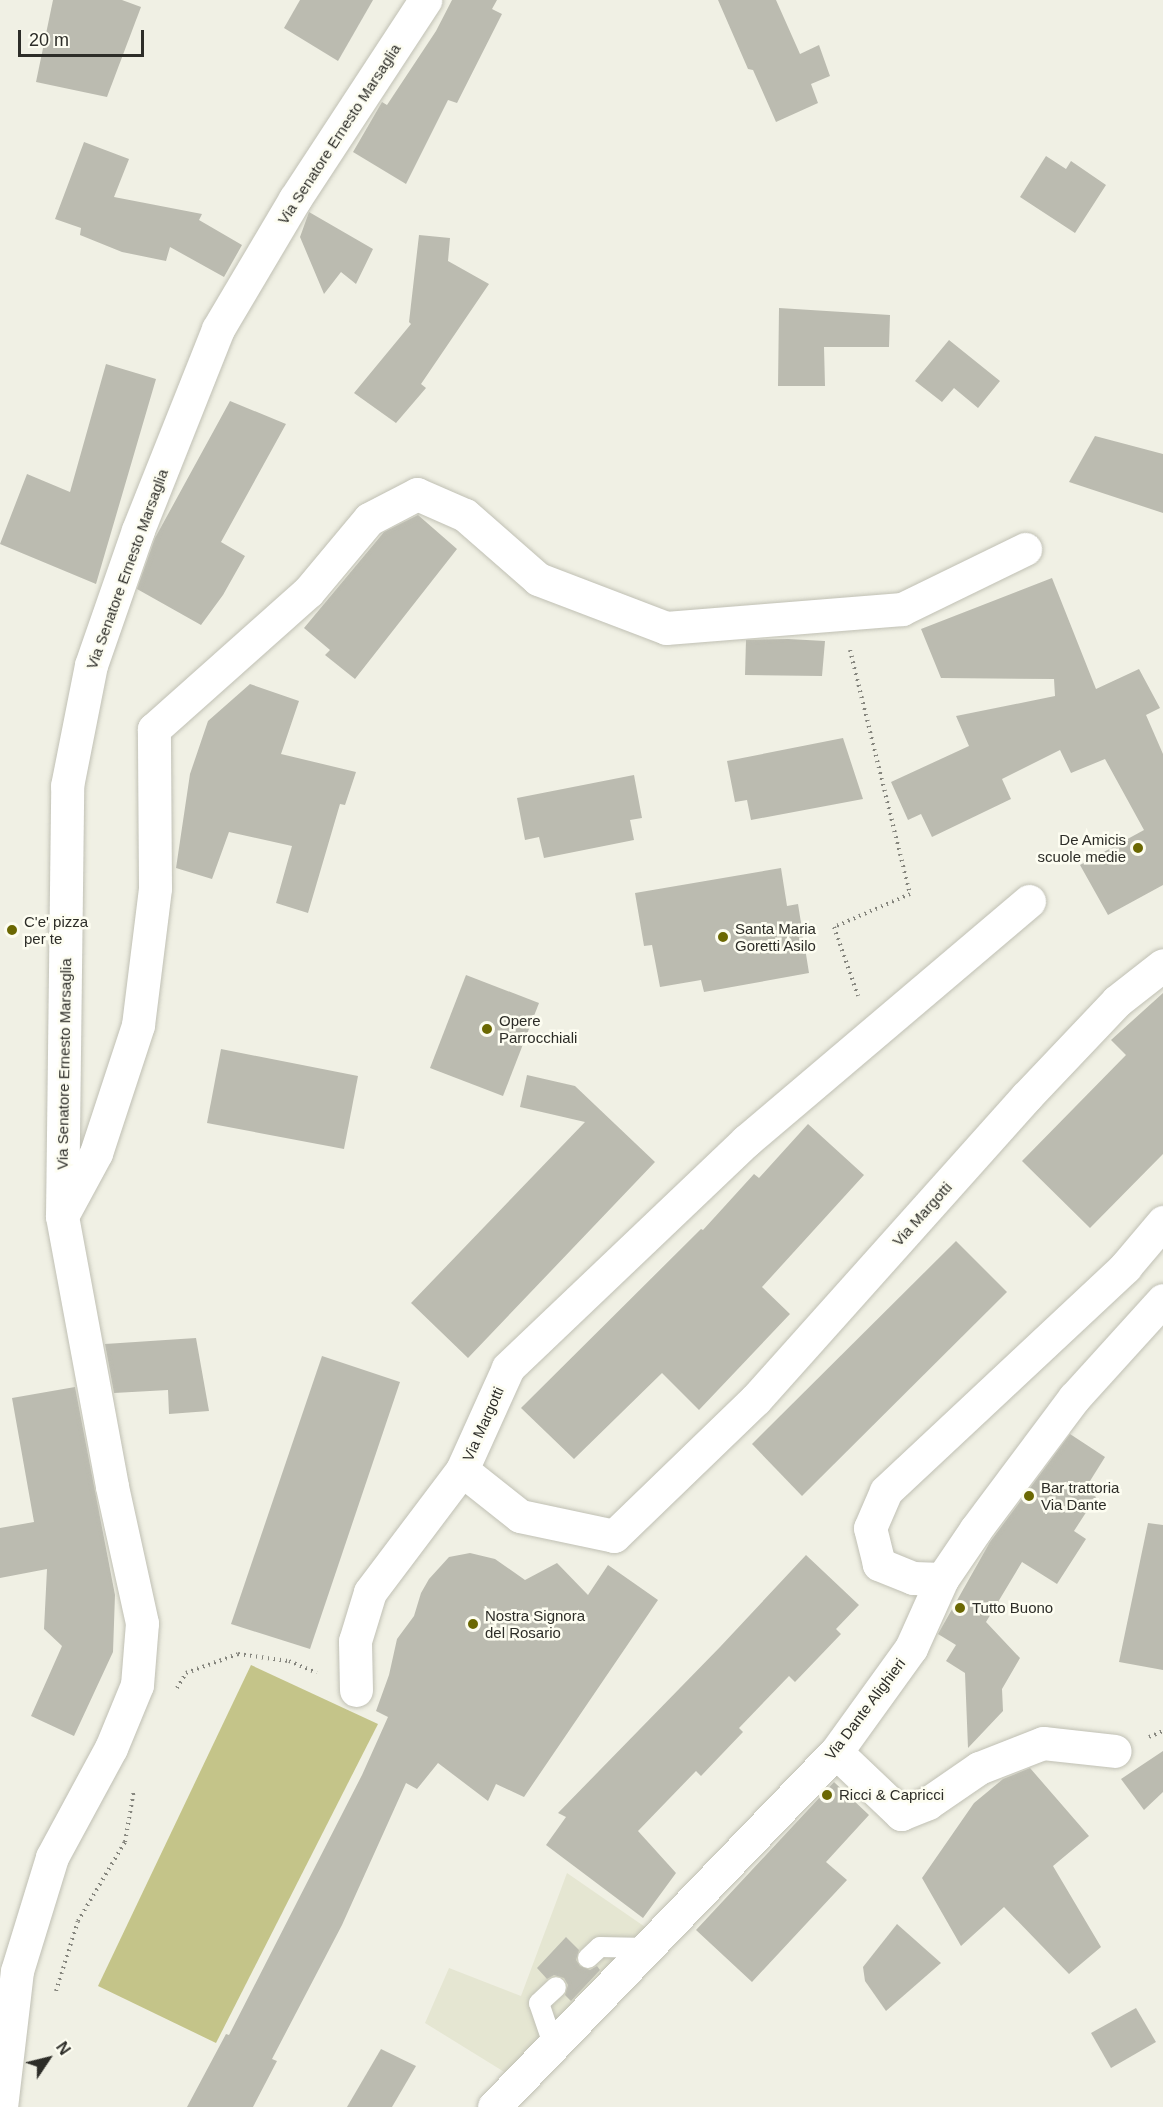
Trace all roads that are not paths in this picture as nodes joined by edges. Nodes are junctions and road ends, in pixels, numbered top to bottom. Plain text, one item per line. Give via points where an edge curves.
1 (425, 0) edge
2 (1025, 549) dead end
3 (1029, 901) dead end
4 (1163, 965) edge
5 (62, 1216) junction
6 (1163, 1222) edge
7 (1163, 1300) edge
8 (462, 1470) junction
9 (942, 1579) junction
10 (356, 1690) road end
11 (1114, 1751) dead end
12 (836, 1752) junction
13 (647, 1948) junction
14 (588, 1958) dead end
15 (556, 1987) dead end
16 (553, 2044) junction
17 (1, 2107) edge
18 (494, 2107) edge

1 - 5 street, Via Senatore Ernesto Marsaglia via 295,199 218,329 138,530 91,665 67,786
2 - 5 street via 902,609 666,628 538,579 465,515 417,494 369,519 308,591 154,729 154,888 138,1024 96,1153
3 - 8 street, Via Margotti via 746,1141 508,1368
4 - 8 street, Via Margotti via 1109,1009 756,1400 614,1536 520,1516
5 - 17 street, Via Senatore Ernesto Marsaglia via 112,1486 142,1623 137,1684 111,1748 52,1857 17,1971
6 - 9 street via 1125,1267 886,1491 870,1528 879,1564 913,1578
7 - 9 street, Via Dante Alighieri via 1074,1398
8 - 10 street via 370,1592 355,1641
9 - 12 street, Via Dante Alighieri via 911,1648
11 - 12 street via 1043,1743 979,1768 928,1803 901,1814
12 - 13 street, Via Dante Alighieri
13 - 14 lane via 600,1947
13 - 16 street, Via Dante Alighieri
15 - 16 lane via 539,2003
16 - 18 street, Via Dante Alighieri

